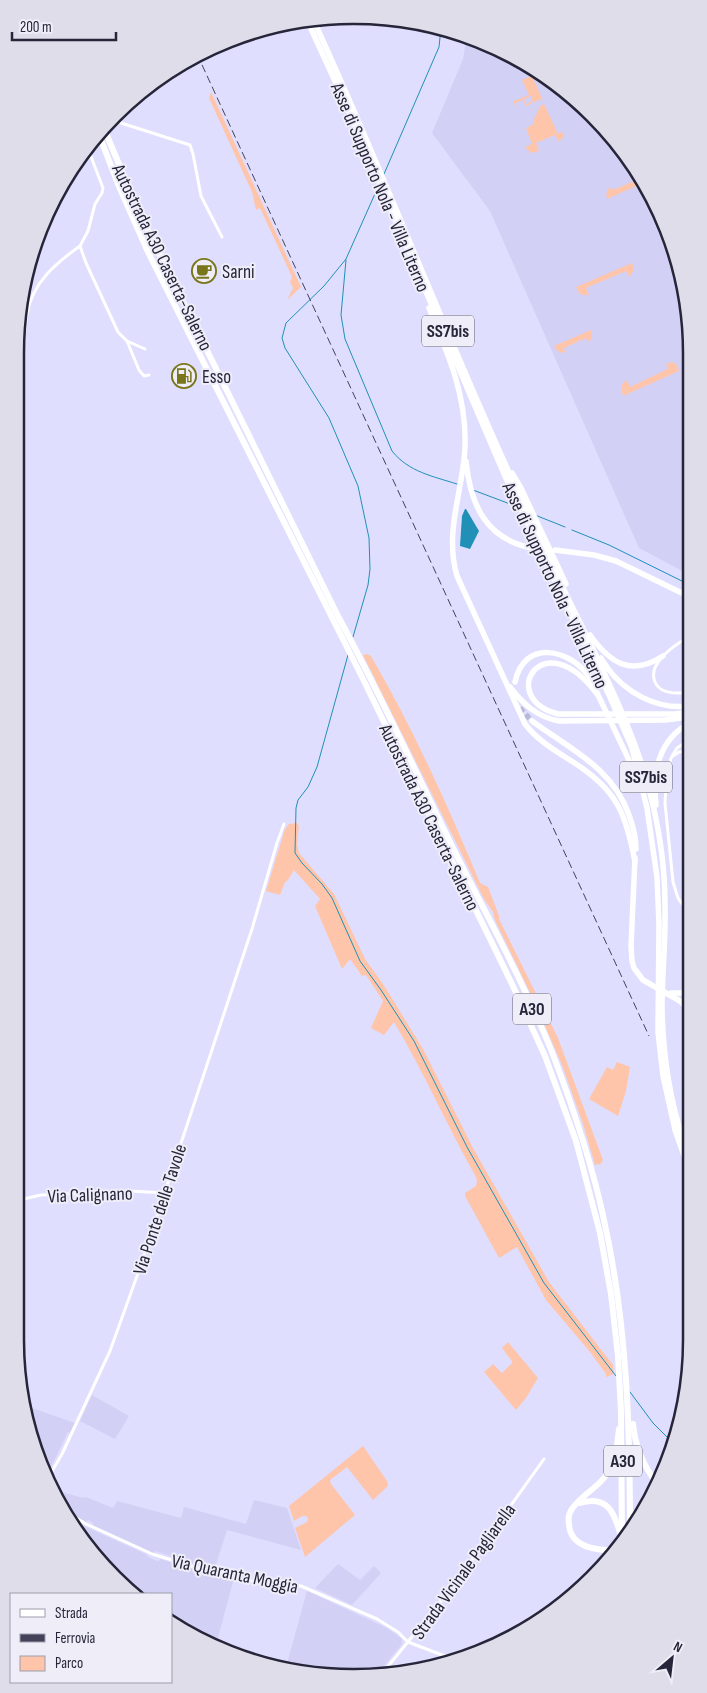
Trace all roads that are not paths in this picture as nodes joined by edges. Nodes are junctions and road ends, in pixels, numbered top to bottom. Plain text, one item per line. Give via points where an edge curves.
1 (316, 26) edge
2 (310, 27) edge
3 (119, 121) edge
4 (107, 134) edge
5 (102, 141) edge
6 (91, 154) edge
7 (372, 159) junction
8 (391, 204) junction
9 (222, 237) dead end
10 (80, 246) junction
11 (412, 258) junction
12 (127, 341) junction
13 (24, 343) edge
14 (145, 349) dead end
15 (149, 375) dead end
16 (465, 446) junction
17 (504, 462) junction
18 (533, 548) dead end
19 (555, 550) dead end
20 (683, 593) edge
21 (590, 635) junction
22 (683, 641) edge
23 (590, 644) junction
24 (663, 656) junction
25 (608, 669) junction
26 (505, 682) junction
27 (514, 682) dead end
28 (683, 692) edge
29 (597, 694) junction
30 (683, 706) edge
31 (683, 713) edge
32 (604, 717) junction
33 (683, 718) edge
34 (532, 721) tunnel mouth
35 (683, 728) edge
36 (683, 744) edge
37 (683, 752) edge
38 (671, 758) junction
39 (647, 808) junction
40 (284, 824) dead end
41 (661, 842) junction
42 (635, 862) junction
43 (683, 905) edge
44 (661, 958) junction
45 (668, 993) junction
46 (683, 993) edge
47 (683, 1003) edge
48 (683, 1137) edge
49 (683, 1154) edge
50 (165, 1193) junction
51 (24, 1199) edge
52 (630, 1407) junction
53 (621, 1411) junction
54 (544, 1459) dead end
55 (52, 1472) edge
56 (653, 1476) edge
57 (576, 1504) junction
58 (76, 1518) edge
59 (630, 1520) edge
60 (622, 1531) edge
61 (620, 1533) edge
62 (607, 1550) edge
63 (408, 1642) junction
64 (445, 1656) edge
65 (387, 1667) edge

1 - 7 highway, Asse di Supporto Nola - Villa Literno / SS7bis
2 - 7 highway, Asse di Supporto Nola - Villa Literno / SS7bis
3 - 9 street via 190,145 201,196
4 - 52 highway, Autostrada A30 Caserta-Salerno / A30 via 156,247 519,980 551,1051 579,1128 598,1194 616,1281
5 - 53 highway, Autostrada A30 Caserta-Salerno / A30 via 148,252 337,626 545,1056 576,1141 595,1215 611,1294
6 - 10 street via 103,188
7 - 8 highway, Asse di Supporto Nola - Villa Literno / SS7bis
8 - 11 highway, Asse di Supporto Nola - Villa Literno / SS7bis
8 - 17 highway, Asse di Supporto Nola - Villa Literno / SS7bis
10 - 12 street via 118,332
10 - 13 street via 45,275 33,295
11 - 16 highway via 456,377 463,407
11 - 39 highway, Asse di Supporto Nola - Villa Literno / SS7bis via 512,492 625,730
12 - 14 street
12 - 15 street via 139,370 144,376
16 - 18 highway via 468,480 480,513 496,532
16 - 26 highway via 452,535 454,566
17 - 21 highway via 517,480
17 - 23 highway, Asse di Supporto Nola - Villa Literno / SS7bis
19 - 20 highway via 616,561
21 - 24 highway via 607,655 620,664 642,666
21 - 25 highway
22 - 24 street
23 - 25 highway
23 - 41 highway, Asse di Supporto Nola - Villa Literno / SS7bis via 637,747
24 - 28 street via 654,671 658,687 671,693
25 - 30 highway via 627,688 651,701
26 - 32 highway via 526,705 543,717 559,721
26 - 42 highway via 531,731 591,774 611,794 626,820
27 - 29 highway via 527,661 544,652 556,652 580,665
29 - 32 highway via 583,677 562,664 547,663 538,667 529,682 530,694 543,709 558,714
29 - 39 highway via 631,764
31 - 32 highway
32 - 33 highway via 641,720
34 - 42 highway via 586,758 612,782 631,821 636,845
35 - 41 highway via 670,738 658,762 655,786
36 - 38 street
37 - 38 street
38 - 43 street via 665,803 672,875
39 - 44 highway, Asse di Supporto Nola - Villa Literno / SS7bis via 659,902
40 - 50 street, Via Ponte delle Tavole
41 - 44 highway, Asse di Supporto Nola - Villa Literno / SS7bis via 666,905
42 - 45 highway via 632,961 642,980
44 - 48 highway, Asse di Supporto Nola - Villa Literno / SS7bis via 667,1074
44 - 49 highway, Asse di Supporto Nola - Villa Literno / SS7bis via 658,1032 674,1130
45 - 46 highway
45 - 47 highway
50 - 51 street, Via Calignano via 130,1191 41,1195
50 - 55 street, Via Ponte delle Tavole via 110,1351
52 - 56 highway via 637,1446
52 - 59 highway, A30
53 - 57 highway via 610,1468 598,1485
53 - 60 highway, Autostrada A30 Caserta-Salerno / A30
54 - 63 street, Strada Vicinale Pagliarella via 454,1585
57 - 61 highway via 591,1500 603,1503 616,1517
57 - 62 highway via 568,1519 575,1540 590,1548
58 - 63 street, Via Quaranta Moggia via 152,1554 208,1571 262,1583 301,1586 377,1619
63 - 64 street, Strada Vicinale Pagliarella
63 - 65 street

